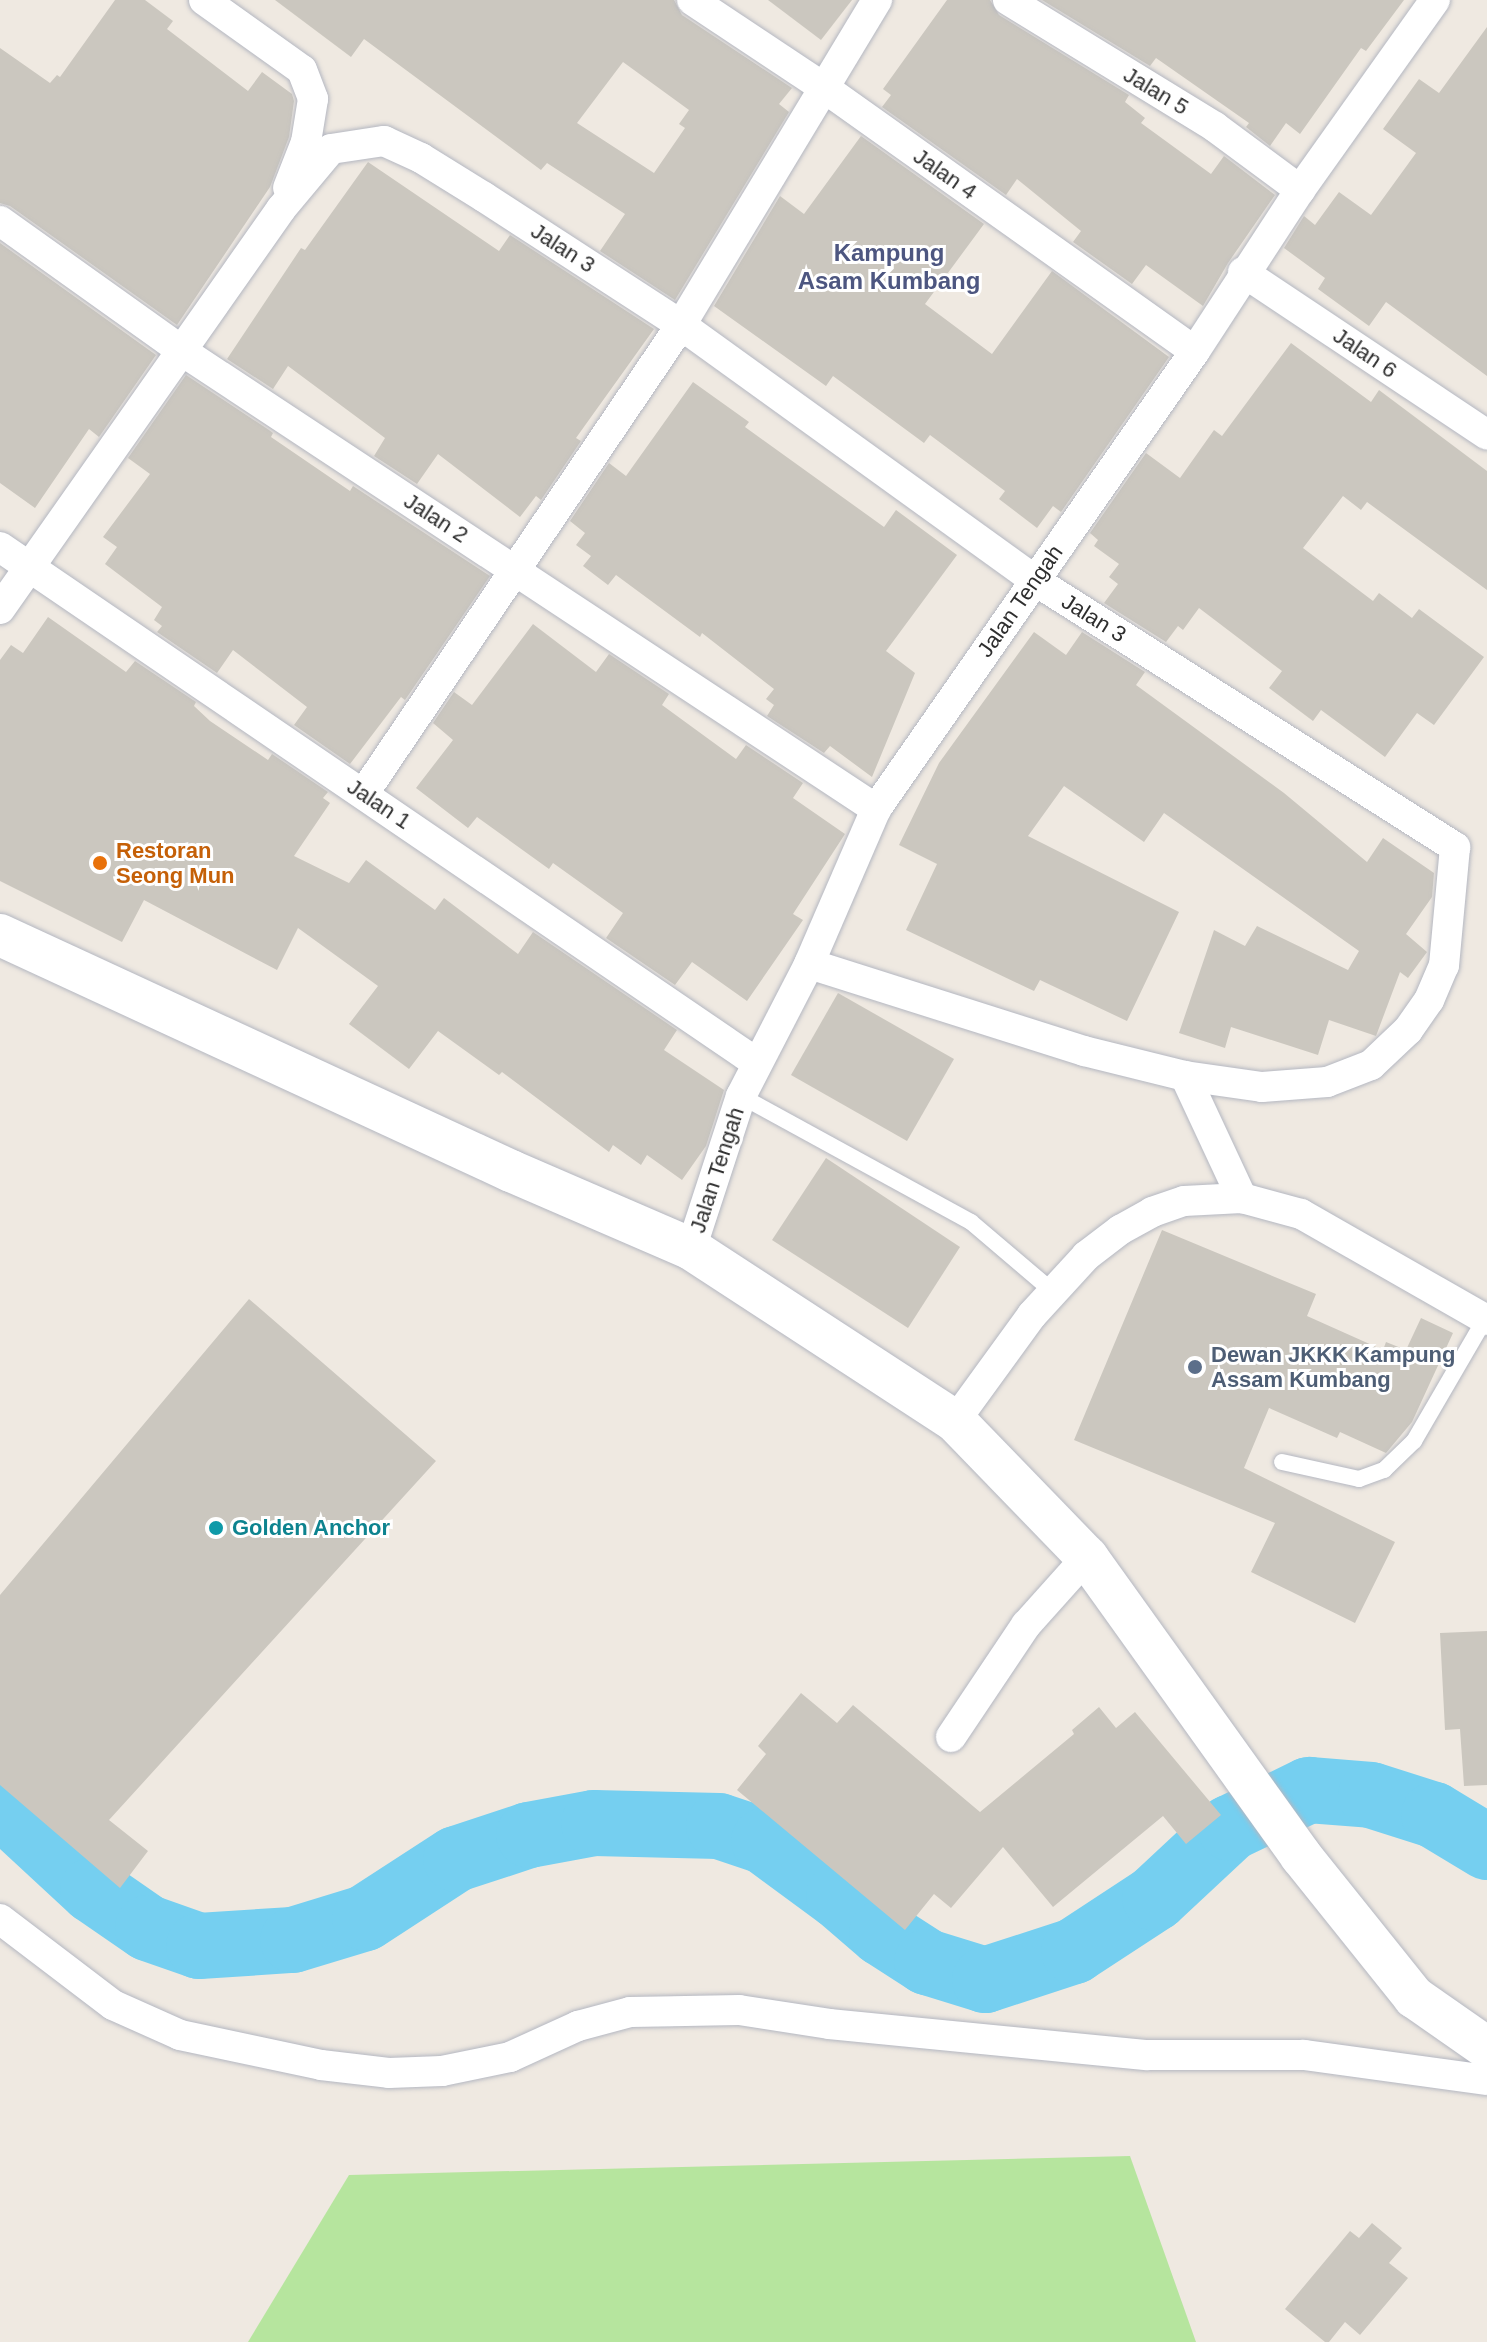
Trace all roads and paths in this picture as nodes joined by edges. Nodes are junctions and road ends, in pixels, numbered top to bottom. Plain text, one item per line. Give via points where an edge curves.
1 (204, 0) edge
2 (692, 0) edge
3 (877, 0) edge
4 (1008, 0) edge
5 (1435, 0) edge
6 (823, 87) junction
7 (1300, 190) junction
8 (281, 209) junction
9 (0, 221) edge
10 (1243, 272) junction
11 (681, 325) junction
12 (182, 351) junction
13 (1195, 351) junction
14 (1487, 435) edge
15 (0, 547) edge
16 (28, 565) junction
17 (514, 568) junction
18 (1034, 580) junction
19 (0, 609) edge
20 (364, 793) junction
21 (876, 809) junction
22 (0, 935) edge
23 (809, 964) junction
24 (757, 1063) junction
25 (1185, 1076) junction
26 (741, 1096) junction
27 (1242, 1198) junction
28 (691, 1249) junction
29 (1052, 1291) junction
30 (1486, 1320) edge
31 (955, 1421) junction
32 (1282, 1462) dead end
33 (1087, 1557) junction
34 (951, 1737) dead end
35 (0, 1919) edge
36 (1487, 2048) edge
37 (1487, 2080) edge

1 - 8 street via 302,70 313,99 306,142
2 - 6 street, Jalan 4
3 - 6 street
4 - 7 street, Jalan 5 via 1215,127
5 - 7 street, Jalan Tengah
6 - 11 street
6 - 13 street, Jalan 4
7 - 10 street, Jalan Tengah
8 - 11 street, Jalan 3 via 331,149 384,141 484,197
8 - 12 street
9 - 12 street, Jalan 2
10 - 13 street, Jalan Tengah
10 - 14 street, Jalan 6
11 - 17 street
11 - 18 street, Jalan 3
12 - 16 street
12 - 17 street, Jalan 2
13 - 18 street, Jalan Tengah
15 - 16 street, Jalan 1
16 - 19 street
16 - 20 street, Jalan 1
17 - 20 street
17 - 21 street, Jalan 2
18 - 21 street, Jalan Tengah
18 - 25 street, Jalan 3 via 1455,847 1444,965 1408,1030 1371,1065 1327,1082 1293,1087
20 - 24 street, Jalan 1
21 - 23 street, Jalan Tengah
22 - 28 main road
23 - 24 street, Jalan Tengah
23 - 25 street, Jalan 3 via 1084,1051
24 - 26 street, Jalan Tengah
25 - 27 street
26 - 28 street, Jalan Tengah
26 - 29 lane via 971,1222
27 - 29 street via 1184,1201 1152,1212 1086,1256
27 - 30 street via 1301,1214
28 - 31 main road
29 - 31 street
30 - 32 lane via 1414,1441 1384,1470 1359,1479
31 - 33 main road
33 - 34 street via 1026,1625
33 - 36 main road via 1301,1856 1414,1997
35 - 37 street via 113,2005 180,2035 321,2065 389,2073 442,2071 510,2057 578,2026 630,2012 739,2010 829,2024 1147,2055 1304,2055

